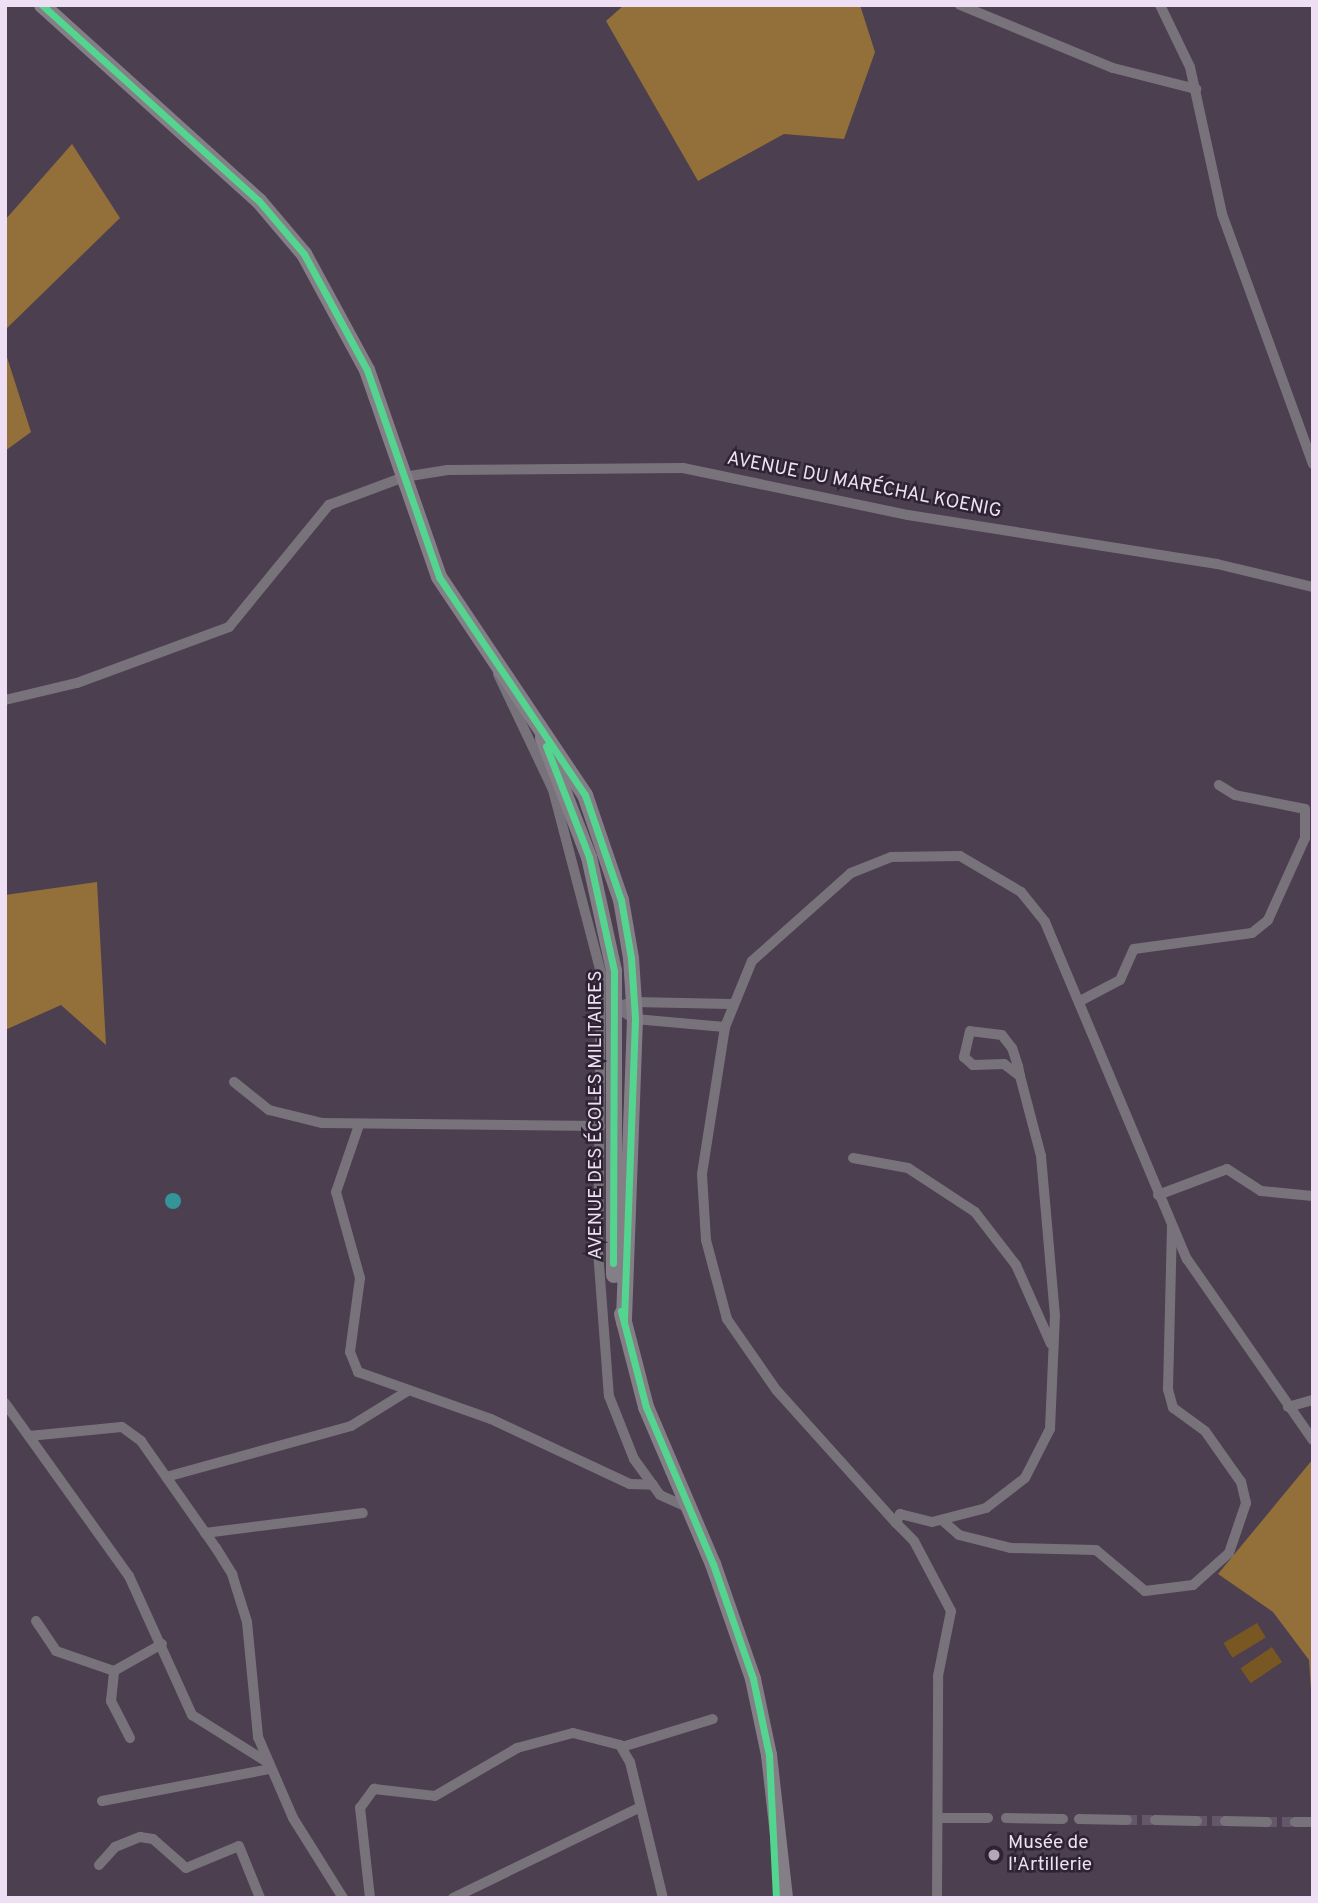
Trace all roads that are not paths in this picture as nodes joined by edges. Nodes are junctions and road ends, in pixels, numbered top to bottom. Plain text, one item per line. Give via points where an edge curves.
1 (42, 5) edge
2 (960, 5) edge
3 (1160, 5) edge
4 (1196, 89) junction
5 (1312, 460) edge
6 (404, 477) junction
7 (1313, 587) edge
8 (492, 658) junction
9 (5, 700) edge
10 (530, 711) junction
11 (1219, 785) dead end
12 (1080, 1001) junction
13 (634, 1002) junction
14 (731, 1004) junction
15 (615, 1007) junction
16 (635, 1019) junction
17 (725, 1027) junction
18 (1020, 1076) junction
19 (233, 1082) dead end
20 (359, 1125) junction
21 (600, 1126) junction
22 (853, 1158) dead end
23 (1158, 1195) junction
24 (1313, 1196) edge
25 (1172, 1226) junction
26 (624, 1322) junction
27 (1055, 1360) junction
28 (409, 1390) junction
29 (1313, 1400) edge
30 (5, 1403) edge
31 (1288, 1407) junction
32 (29, 1436) junction
33 (1313, 1440) edge
34 (166, 1476) junction
35 (653, 1485) junction
36 (687, 1507) junction
37 (363, 1513) dead end
38 (943, 1521) junction
39 (896, 1523) junction
40 (205, 1533) junction
41 (36, 1621) dead end
42 (162, 1644) junction
43 (114, 1671) junction
44 (713, 1719) dead end
45 (130, 1738) dead end
46 (622, 1747) junction
47 (269, 1765) junction
48 (102, 1801) dead end
49 (640, 1807) junction
50 (938, 1818) junction
51 (988, 1818) dead end
52 (1006, 1818) dead end
53 (1063, 1819) dead end
54 (1079, 1819) dead end
55 (1127, 1820) tunnel mouth
56 (1155, 1820) tunnel mouth
57 (1197, 1821) tunnel mouth
58 (1225, 1821) tunnel mouth
59 (1267, 1822) tunnel mouth
60 (1295, 1822) tunnel mouth
61 (1313, 1822) edge
62 (99, 1865) dead end
63 (778, 1875) junction
64 (936, 1896) edge
65 (260, 1898) edge
66 (343, 1898) edge
67 (370, 1898) edge
68 (453, 1898) edge
69 (663, 1898) edge
70 (776, 1898) edge
71 (785, 1898) edge

1 - 6 street, AVENUE DES ÉCOLES MILITAIRES via 259,201 304,254 358,350
2 - 4 street via 1113,68
3 - 4 street
4 - 5 street via 1223,214
6 - 7 street, AVENUE DU MARÉCHAL KOENIG via 521,465 683,468 908,515 1217,564
6 - 8 street, AVENUE DES ÉCOLES MILITAIRES via 439,577
6 - 9 street, AVENUE DU MARÉCHAL KOENIG via 348,496 313,519 229,627 77,683
8 - 10 street, AVENUE DES ÉCOLES MILITAIRES
8 - 21 street via 553,790 582,888 601,973
10 - 13 street, AVENUE DES ÉCOLES MILITAIRES via 566,761 604,845 625,923
10 - 15 street, AVENUE DES ÉCOLES MILITAIRES via 589,857 604,913
11 - 12 street via 1235,794 1305,809 1305,838 1268,920 1252,933 1134,949 1120,981
12 - 14 street via 1045,922 1021,892 960,856 930,854 891,857 851,873 752,961
12 - 23 street
13 - 14 street
13 - 15 street
13 - 16 street, AVENUE DES ÉCOLES MILITAIRES
14 - 17 street
15 - 16 street
15 - 26 street, AVENUE DES ÉCOLES MILITAIRES via 611,1229
16 - 17 street
16 - 26 street, AVENUE DES ÉCOLES MILITAIRES
17 - 39 street via 702,1174 715,1283 727,1319 777,1391
18 - 18 street via 1002,1035 970,1031 964,1057 972,1065 1004,1064
18 - 27 street via 1051,1229
19 - 20 street via 269,1110
20 - 21 street
20 - 28 street via 336,1192 360,1279 350,1352 358,1372
21 - 35 street via 598,1264 609,1396 634,1459
22 - 27 street via 908,1168 975,1212 1032,1293
23 - 24 street via 1227,1169 1261,1191
23 - 25 street
25 - 31 street via 1197,1275
25 - 38 street via 1168,1389 1173,1408 1205,1431 1241,1482 1247,1503 1228,1553 1193,1585 1154,1592 1096,1550 1011,1548 959,1535
26 - 36 street, AVENUE DES ÉCOLES MILITAIRES via 646,1407
27 - 38 street via 1050,1429 1025,1478 986,1508
28 - 34 street via 351,1426
28 - 35 street via 491,1419 630,1484
29 - 31 street
30 - 32 street
31 - 33 street
32 - 34 street via 122,1427 141,1441
32 - 42 street via 130,1576
34 - 40 street
35 - 36 street
36 - 63 street, AVENUE DES ÉCOLES MILITAIRES via 752,1679 769,1755
37 - 40 street
38 - 39 street via 900,1514
39 - 50 street via 915,1541 951,1611 939,1676
40 - 47 street via 232,1574 247,1622 258,1737
41 - 43 street via 56,1651
42 - 43 street
42 - 47 street via 192,1715
43 - 45 street via 111,1701
44 - 46 street
46 - 49 street
46 - 67 street via 597,1736 546,1735 435,1797 374,1789 360,1808
47 - 48 street
47 - 66 street
49 - 68 street
49 - 69 street
50 - 51 street
50 - 64 street
52 - 53 street
54 - 55 street
56 - 57 street
58 - 59 street
60 - 61 street
62 - 65 street via 115,1847 140,1837 159,1844 186,1868 239,1846
63 - 70 street, AVENUE DES ÉCOLES MILITAIRES
63 - 71 street, AVENUE DES ÉCOLES MILITAIRES

